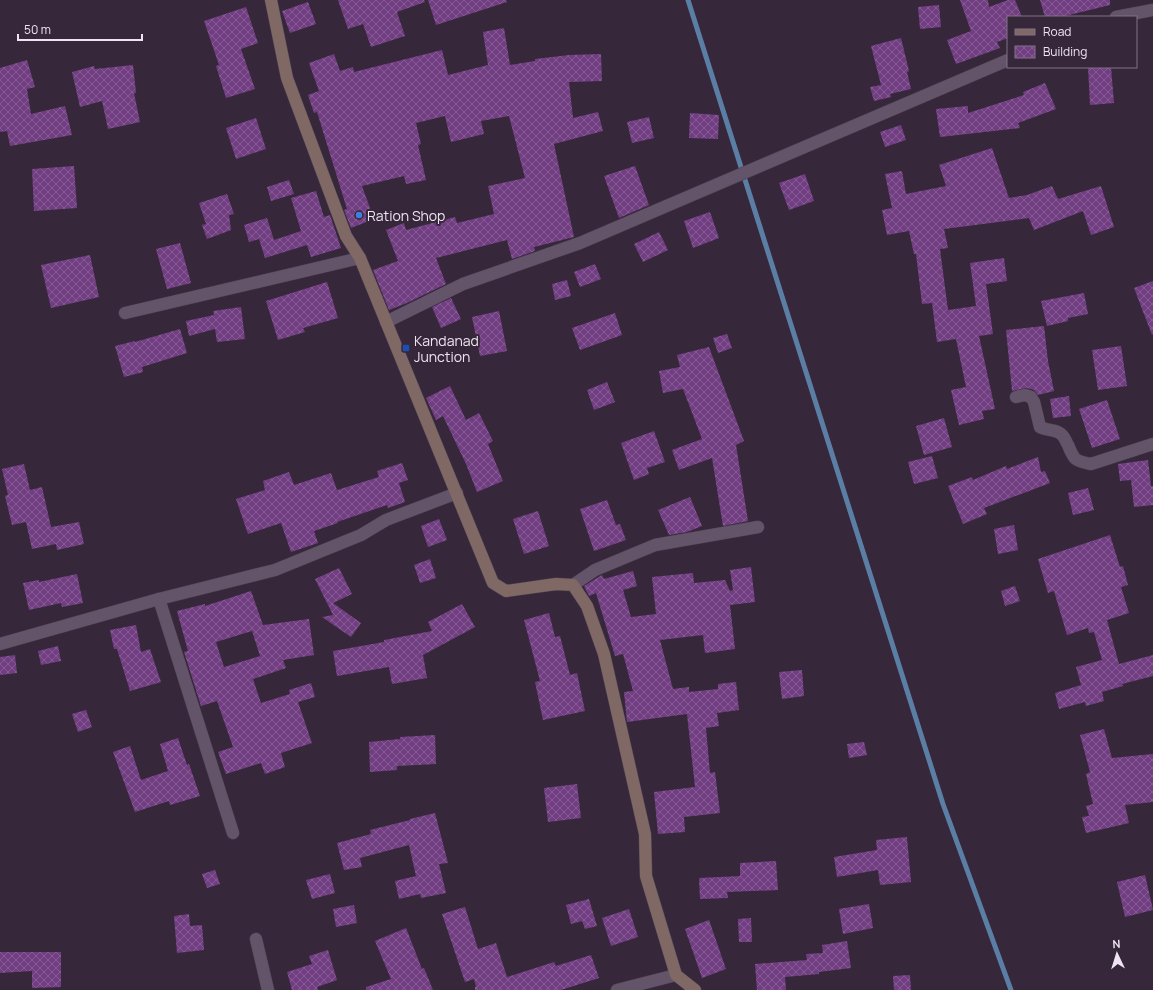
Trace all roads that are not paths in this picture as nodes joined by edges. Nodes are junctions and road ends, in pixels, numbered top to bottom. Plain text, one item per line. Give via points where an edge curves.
1 (271, 0) edge
2 (1153, 10) edge
3 (1121, 16) edge
4 (1007, 60) edge
5 (360, 258) junction
6 (125, 313) dead end
7 (386, 322) junction
8 (1016, 397) dead end
9 (1153, 444) edge
10 (457, 492) junction
11 (758, 527) dead end
12 (573, 585) junction
13 (159, 599) junction
14 (0, 644) edge
15 (234, 833) dead end
16 (256, 940) dead end
17 (676, 975) junction
18 (268, 990) edge
19 (617, 990) edge
20 (695, 990) edge

1 - 5 main road via 287,78 346,236
2 - 3 street
4 - 7 street via 580,243 463,284
5 - 6 street
5 - 7 main road
7 - 10 main road
8 - 9 street via 1024,395 1031,398 1040,427 1057,431 1064,437 1073,457 1081,462 1091,464
10 - 12 main road via 493,583 506,591 556,584
10 - 13 street via 386,520 361,536 275,570
11 - 12 street via 655,545 595,570
12 - 17 main road via 587,606 604,654 645,834 646,876
13 - 14 street
13 - 15 street
16 - 18 street
17 - 19 street
17 - 20 main road

